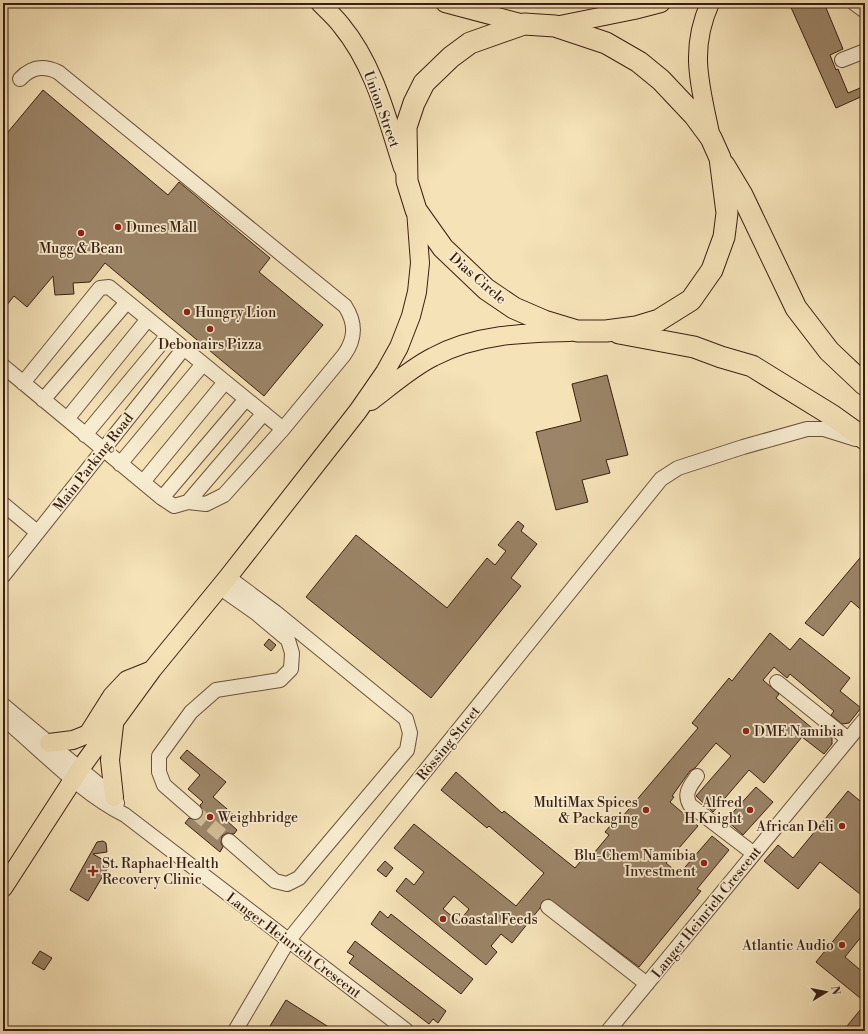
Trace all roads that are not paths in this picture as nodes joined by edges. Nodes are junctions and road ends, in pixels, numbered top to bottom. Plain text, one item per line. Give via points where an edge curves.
1 (320, 3) edge
2 (445, 3) edge
3 (661, 3) edge
4 (710, 3) edge
5 (854, 3) edge
6 (865, 11) edge
7 (524, 24) junction
8 (555, 26) junction
9 (865, 51) edge
10 (842, 60) dead end
11 (20, 79) dead end
12 (711, 138) junction
13 (720, 158) junction
14 (407, 180) junction
15 (416, 210) junction
16 (128, 302) junction
17 (148, 319) junction
18 (577, 331) junction
19 (606, 331) junction
20 (168, 336) junction
21 (184, 348) junction
22 (203, 364) junction
23 (3, 366) edge
24 (225, 382) junction
25 (24, 383) junction
26 (865, 385) edge
27 (246, 399) junction
28 (43, 400) junction
29 (358, 411) junction
30 (264, 414) junction
31 (67, 419) junction
32 (283, 429) junction
33 (85, 435) junction
34 (865, 439) edge
35 (865, 443) edge
36 (102, 449) junction
37 (120, 464) junction
38 (143, 482) junction
39 (162, 498) junction
40 (188, 502) junction
41 (3, 504) edge
42 (37, 532) junction
43 (3, 576) edge
44 (224, 582) junction
45 (271, 617) junction
46 (152, 670) junction
47 (777, 682) dead end
48 (3, 705) edge
49 (3, 718) edge
50 (865, 719) edge
51 (115, 722) junction
52 (848, 739) junction
53 (48, 743) junction
54 (77, 774) junction
55 (698, 776) dead end
56 (114, 798) junction
57 (194, 812) tunnel mouth
58 (125, 815) junction
59 (228, 841) tunnel mouth
60 (753, 853) junction
61 (3, 888) edge
62 (548, 907) dead end
63 (288, 941) junction
64 (646, 984) junction
65 (235, 1031) edge
66 (407, 1031) edge
67 (608, 1031) edge

1 - 14 main road, Union Street via 342,26 364,61 378,90
2 - 7 main road
3 - 8 main road
4 - 12 main road via 700,30 697,53 698,72
5 - 6 street
7 - 8 highway, Dias Circle
7 - 14 highway, Dias Circle via 470,43 424,83 406,127
8 - 12 highway, Dias Circle via 606,43 639,62 694,115
9 - 10 street
11 - 32 street via 38,68 50,68 58,72 345,306 354,326 350,346
12 - 13 highway, Dias Circle
13 - 19 highway, Dias Circle via 727,213 724,237 712,270 691,300 660,320 636,327
13 - 26 highway via 742,195 796,308 829,351
14 - 15 highway, Dias Circle
15 - 18 highway, Dias Circle via 443,248 486,289 514,308
15 - 29 main road via 420,263 418,292 399,346 385,372
16 - 17 street
16 - 25 street via 109,287 100,288
16 - 28 street
17 - 20 street
17 - 31 street
18 - 19 highway, Dias Circle
18 - 29 main road via 510,334 463,344 433,357
19 - 34 highway via 694,347 752,366
20 - 21 street
20 - 33 street
21 - 22 street
21 - 36 street, Main Parking Road
22 - 24 street
22 - 37 street
23 - 25 street
24 - 27 street
24 - 38 street
25 - 28 street
27 - 30 street
27 - 39 street
28 - 31 street
29 - 44 main road
30 - 32 street
30 - 40 street
31 - 33 street
32 - 40 street via 224,494 206,504
33 - 36 street
35 - 63 street, Rössing Street via 824,429 807,429 678,468 661,479
36 - 37 street
36 - 42 street, Main Parking Road
37 - 38 street
38 - 39 street
39 - 40 street via 174,506
41 - 42 street
42 - 43 street, Main Parking Road
44 - 45 street
44 - 46 main road
45 - 57 street via 288,640 292,653 291,669 280,680 216,690 191,712 159,756 159,772 164,785
45 - 59 street via 406,719 410,733 407,750 299,878 287,884 275,881
46 - 51 main road
46 - 53 main road via 127,680 112,696 88,734
47 - 52 street
48 - 53 street
49 - 54 street
50 - 52 street, Langer Heinrich Crescent
51 - 54 main road
51 - 56 main road via 110,760
52 - 60 street, Langer Heinrich Crescent
53 - 54 street
54 - 56 street, Langer Heinrich Crescent
54 - 58 street, Langer Heinrich Crescent via 106,805
54 - 61 main road
55 - 60 street via 687,791 686,799 690,805
56 - 58 street, Langer Heinrich Crescent
58 - 63 street, Langer Heinrich Crescent
60 - 64 street, Langer Heinrich Crescent
62 - 64 street
63 - 65 street, Rössing Street
63 - 66 street, Langer Heinrich Crescent
64 - 67 street, Langer Heinrich Crescent

